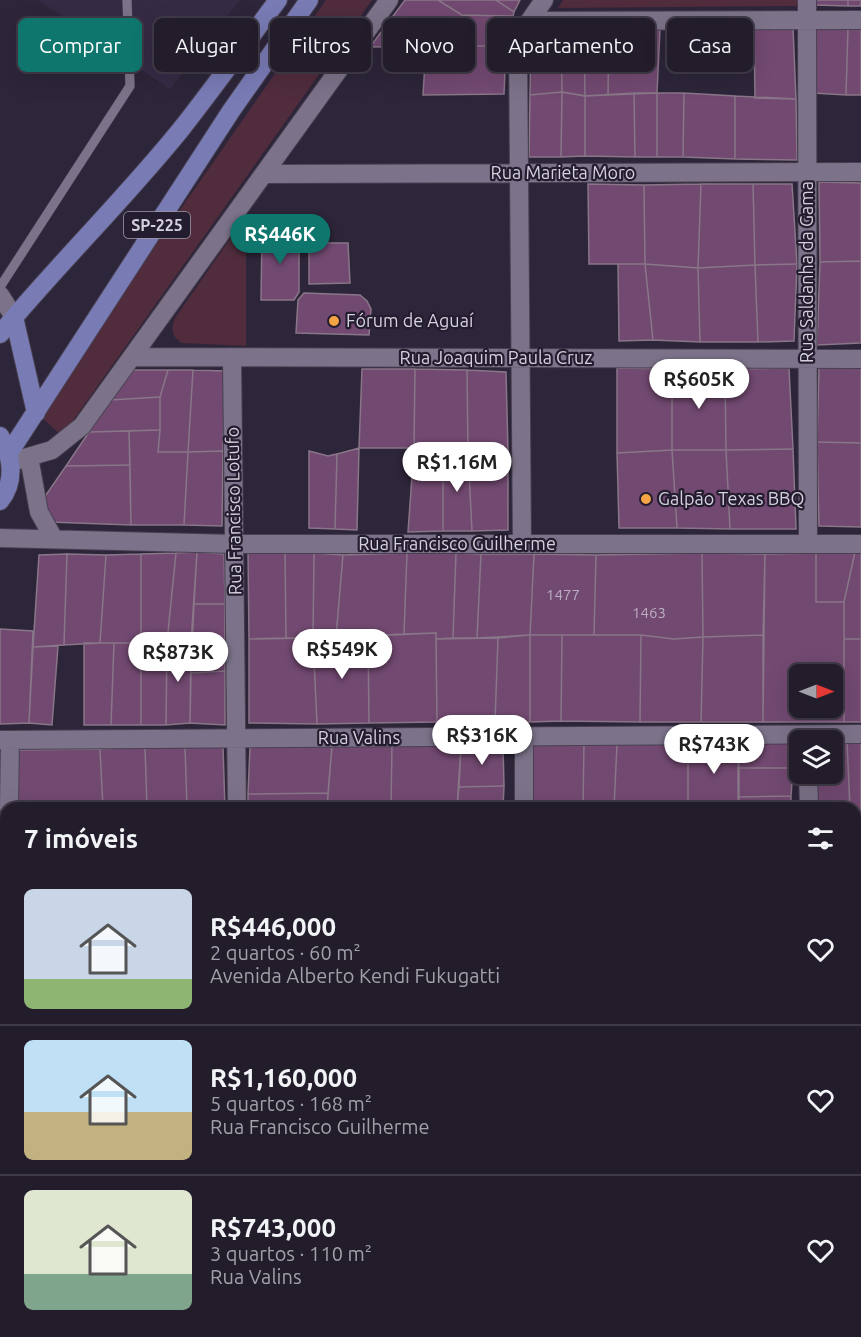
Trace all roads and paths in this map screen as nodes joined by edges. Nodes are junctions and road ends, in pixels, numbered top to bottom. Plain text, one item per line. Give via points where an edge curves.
1 (127, 0) edge
2 (278, 0) edge
3 (309, 0) edge
4 (389, 0) edge
5 (544, 0) edge
6 (807, 0) edge
7 (532, 18) edge
8 (807, 20) junction
9 (861, 20) edge
10 (655, 21) edge
11 (518, 72) edge
12 (807, 172) junction
13 (861, 172) edge
14 (519, 173) junction
15 (264, 174) junction
16 (0, 287) edge
17 (0, 295) edge
18 (14, 317) junction
19 (0, 334) edge
20 (132, 357) junction
21 (232, 357) junction
22 (521, 358) junction
23 (807, 359) junction
24 (861, 359) edge
25 (36, 413) junction
26 (0, 436) edge
27 (29, 457) junction
28 (10, 458) junction
29 (0, 501) edge
30 (0, 538) edge
31 (54, 539) junction
32 (861, 543) edge
33 (234, 544) junction
34 (522, 544) junction
35 (808, 544) junction
36 (861, 734) edge
37 (843, 735) edge
38 (524, 737) junction
39 (789, 738) edge
40 (236, 739) junction
41 (5, 740) edge
42 (808, 784) edge
43 (9, 802) edge
44 (237, 802) edge
45 (524, 802) edge
46 (809, 802) edge

1 - 16 lane via 130,86
2 - 18 main road, SP-225 via 182,128
3 - 25 main road, SP-225 via 231,111
4 - 15 street
5 - 7 street
6 - 8 street, Rua Saldanha da Gama
8 - 9 street
8 - 10 street
8 - 12 street, Rua Saldanha da Gama
11 - 14 street
12 - 13 street, Rua Marieta Moro
12 - 14 street, Rua Marieta Moro
12 - 23 street, Rua Saldanha da Gama
14 - 15 street, Rua Marieta Moro
14 - 22 street
15 - 20 street
17 - 18 street
18 - 19 main road, SP-225
18 - 25 main road
20 - 21 street, Rua Joaquim Paula Cruz
20 - 27 street via 82,426 52,450
21 - 22 street, Rua Joaquim Paula Cruz
21 - 33 street, Rua Francisco Lotufo
22 - 23 street, Rua Joaquim Paula Cruz
22 - 34 street
23 - 24 street, Rua Joaquim Paula Cruz
23 - 35 street, Rua Saldanha da Gama
25 - 28 main road, SP-225
26 - 28 main road
27 - 28 street
27 - 31 street via 39,512
28 - 29 main road via 10,482
30 - 31 street, Rua Francisco Guilherme
31 - 33 street, Rua Francisco Guilherme
32 - 35 street, Rua Francisco Guilherme
33 - 34 street, Rua Francisco Guilherme
33 - 40 street, Rua Francisco Lotufo
34 - 35 street, Rua Francisco Guilherme
36 - 37 street, Rua Valins
38 - 39 street, Rua Valins
38 - 40 street, Rua Valins
38 - 45 street
40 - 41 street, Rua Valins
40 - 44 street, Rua Francisco Lotufo
41 - 43 street
42 - 46 street

